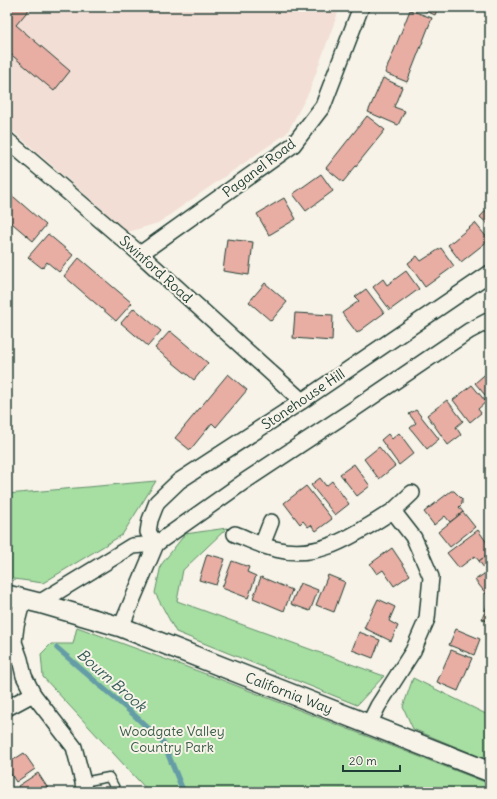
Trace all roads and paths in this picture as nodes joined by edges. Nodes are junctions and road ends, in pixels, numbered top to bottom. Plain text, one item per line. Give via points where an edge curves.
1 (361, 7) edge
2 (7, 140) edge
3 (140, 254) junction
4 (490, 273) edge
5 (490, 320) edge
6 (302, 401) junction
7 (412, 493) dead end
8 (393, 510) junction
9 (271, 522) dead end
10 (235, 534) dead end
11 (156, 544) junction
12 (262, 544) junction
13 (23, 599) edge
14 (121, 627) junction
15 (33, 694) junction
16 (7, 708) edge
17 (369, 724) junction
18 (490, 772) edge
19 (84, 787) edge
20 (117, 792) edge

1 - 3 street, Paganel Road via 323,106 293,145
2 - 3 street, Swinford Road
3 - 6 street, Swinford Road
4 - 6 street, Stonehouse Hill
5 - 11 street via 469,331 245,481
6 - 11 street, Stonehouse Hill via 179,481 157,502 148,532
7 - 8 street
8 - 12 street via 341,542 320,550 295,553
8 - 17 street via 414,538 431,576 427,619 413,652
9 - 12 street
10 - 12 street
11 - 13 street via 132,546
11 - 14 street
13 - 14 street, California Way
13 - 15 street via 14,642 24,676
14 - 17 street, California Way
15 - 16 street
15 - 19 street via 74,747
17 - 18 street, California Way
19 - 20 lane via 110,777

